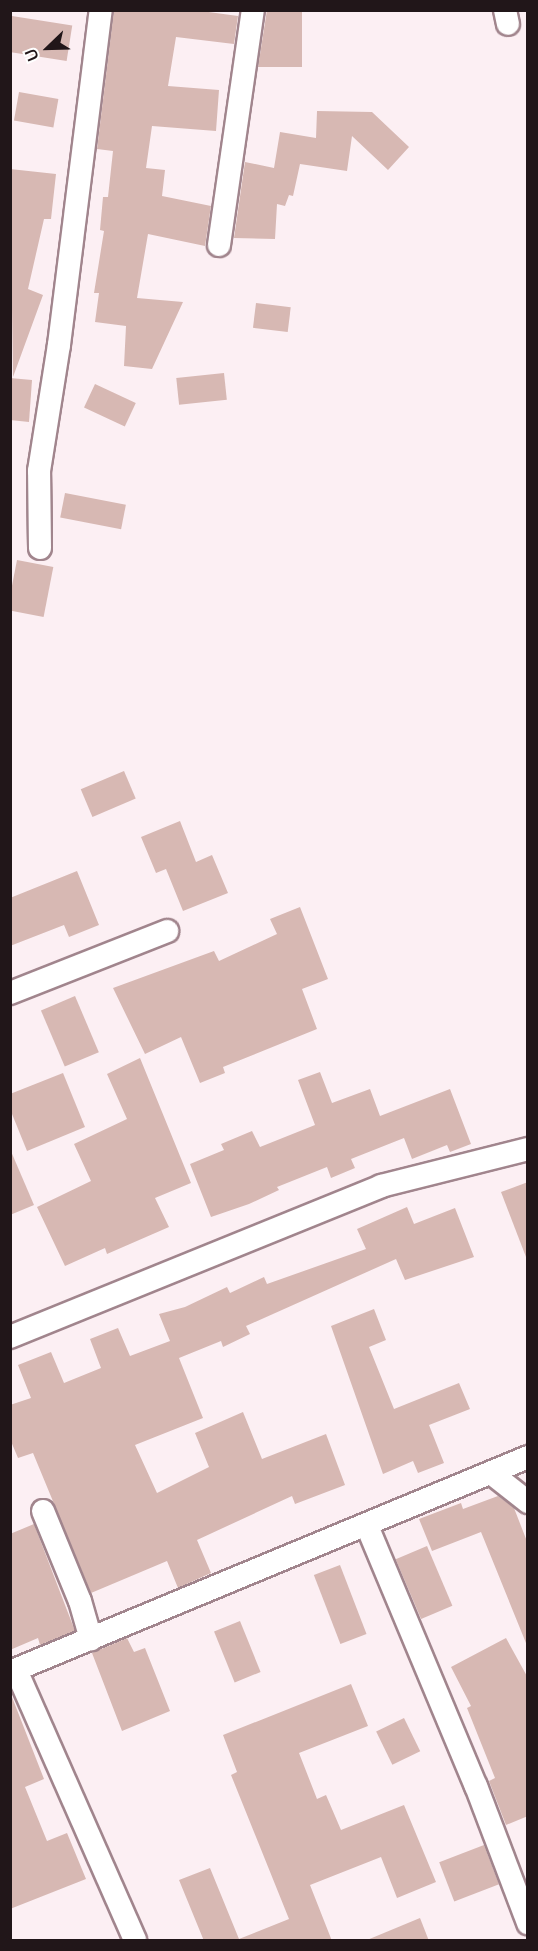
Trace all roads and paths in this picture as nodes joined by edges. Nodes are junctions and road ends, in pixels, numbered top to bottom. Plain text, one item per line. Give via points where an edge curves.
1 (101, 10) edge
2 (253, 10) edge
3 (219, 245) dead end
4 (40, 548) dead end
5 (167, 931) dead end
6 (10, 993) edge
7 (528, 1149) edge
8 (10, 1337) edge
9 (528, 1457) edge
10 (491, 1473) junction
11 (528, 1502) edge
12 (43, 1511) dead end
13 (367, 1526) junction
14 (91, 1640) junction
15 (13, 1671) edge
16 (528, 1923) edge
17 (135, 1941) edge

1 - 4 street via 59,345 39,471
2 - 3 street
5 - 6 street
7 - 8 street via 381,1186
9 - 10 street
10 - 11 street
10 - 13 street
12 - 14 street via 80,1601
13 - 14 street
13 - 16 street via 476,1786
14 - 15 street
15 - 17 street

